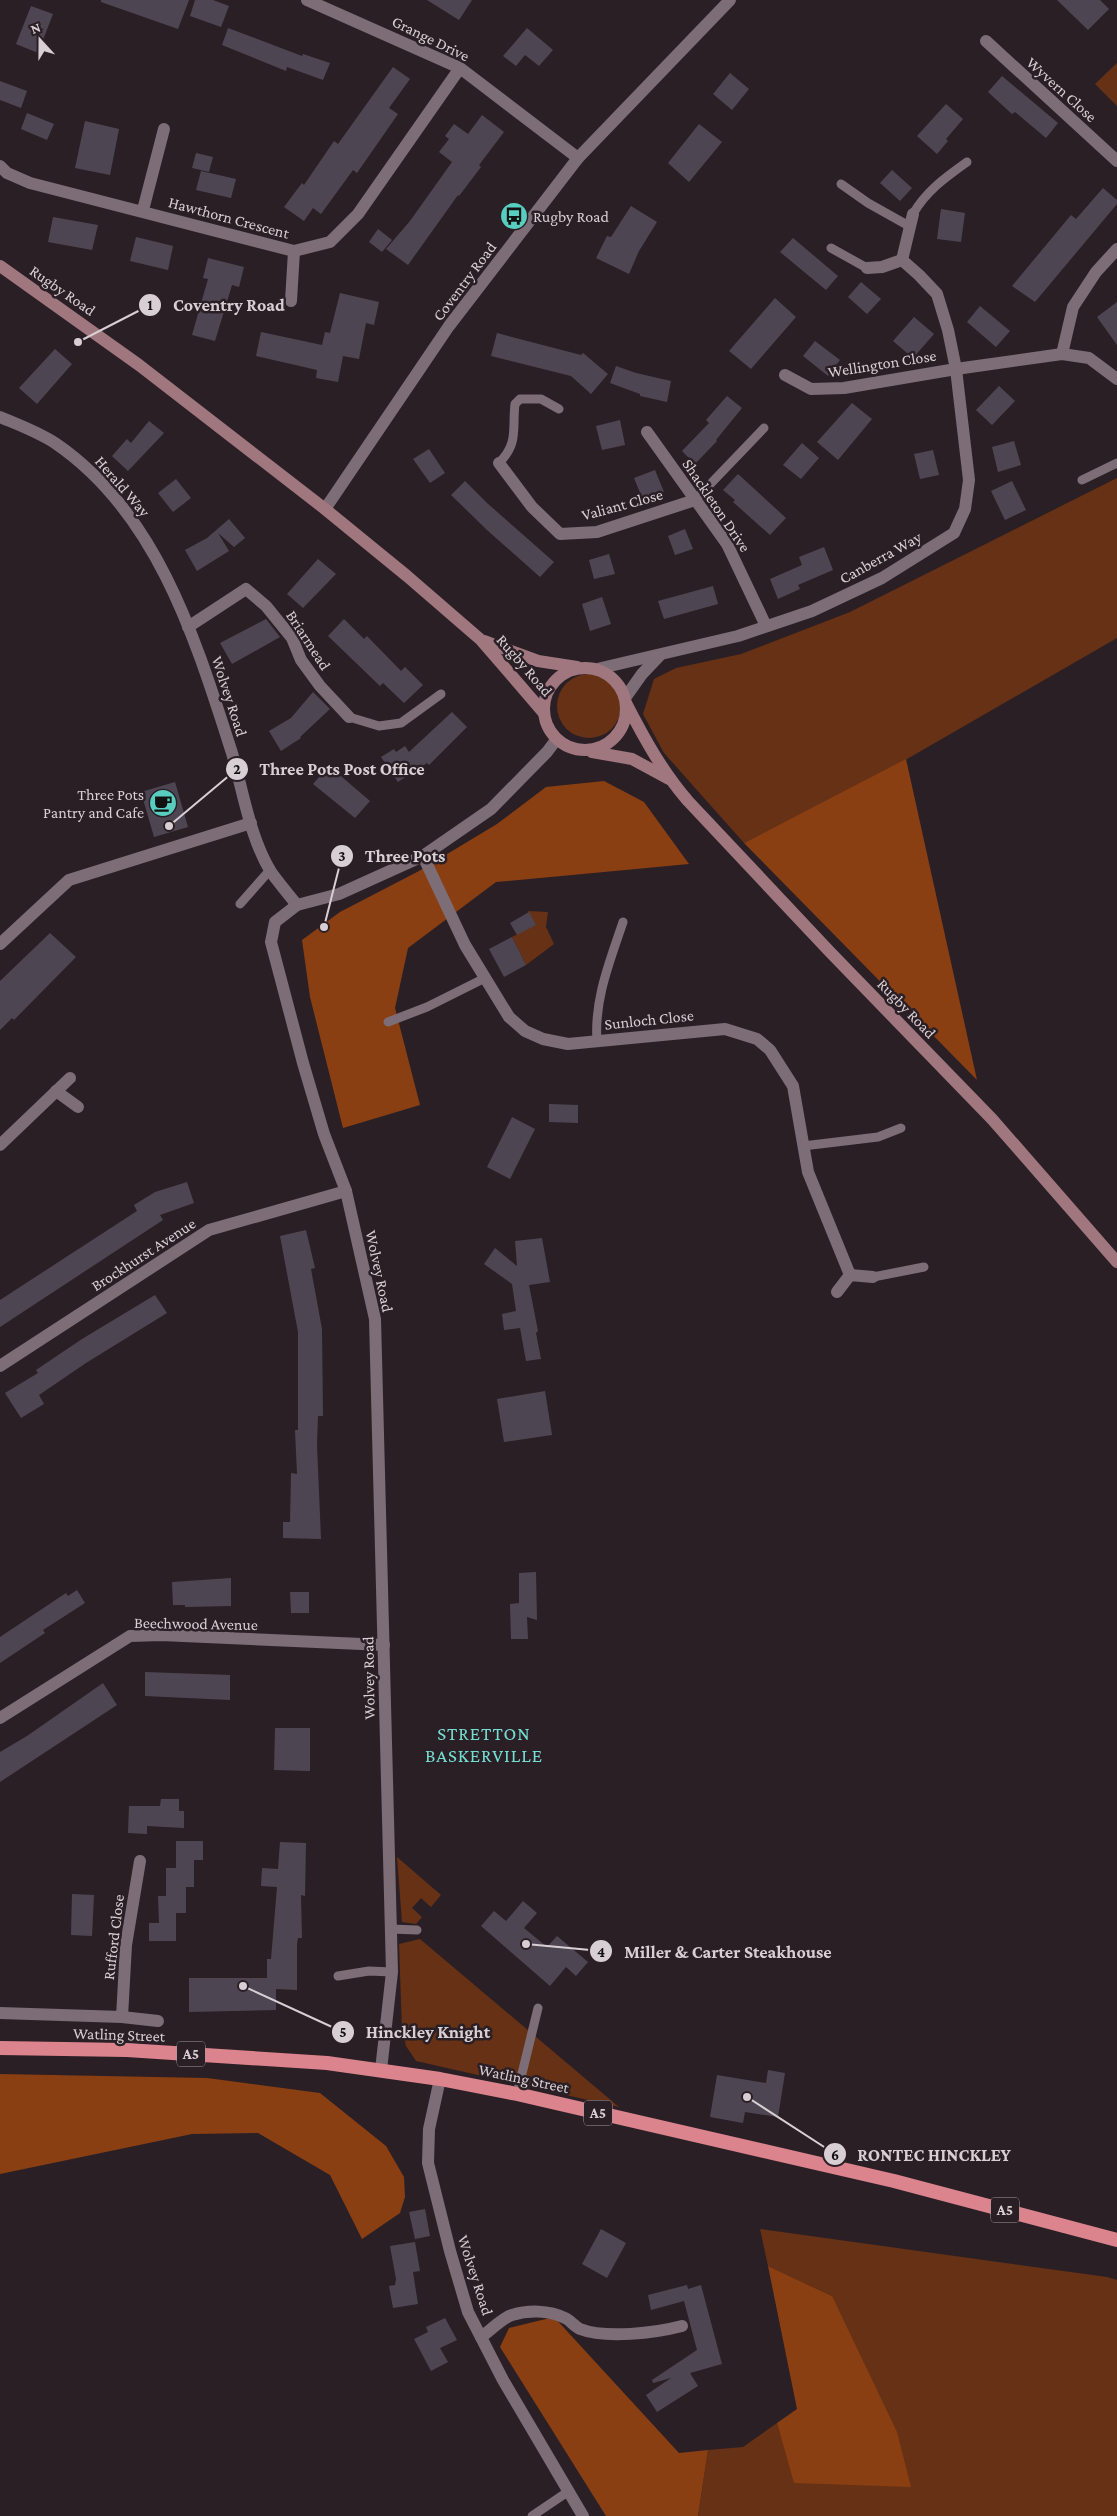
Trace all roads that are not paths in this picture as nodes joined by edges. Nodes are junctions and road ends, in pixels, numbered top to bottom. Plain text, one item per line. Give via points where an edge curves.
1 (307, 0) edge
2 (730, 0) edge
3 (986, 41) dead end
4 (460, 68) junction
5 (164, 129) dead end
6 (578, 158) junction
7 (1117, 161) edge
8 (967, 162) dead end
9 (0, 166) edge
10 (841, 184) dead end
11 (143, 210) junction
12 (911, 220) junction
13 (831, 248) dead end
14 (1117, 249) edge
15 (294, 251) junction
16 (902, 260) junction
17 (0, 266) edge
18 (867, 268) joint
19 (291, 301) dead end
20 (1062, 354) junction
21 (956, 369) junction
22 (786, 375) dead end
23 (1117, 379) edge
24 (559, 409) dead end
25 (0, 417) edge
26 (764, 428) dead end
27 (647, 432) dead end
28 (1117, 462) edge
29 (499, 463) joint
30 (1082, 480) dead end
31 (695, 500) junction
32 (325, 509) junction
33 (142, 534) joint
34 (766, 626) junction
35 (188, 627) junction
36 (481, 640) junction
37 (660, 655) junction
38 (582, 668) junction
39 (597, 669) junction
40 (441, 694) dead end
41 (626, 700) junction
42 (543, 712) junction
43 (349, 718) joint
44 (556, 740) junction
45 (588, 751) junction
46 (670, 779) junction
47 (251, 823) junction
48 (423, 856) junction
49 (270, 870) junction
50 (240, 904) dead end
51 (297, 905) junction
52 (623, 922) dead end
53 (0, 944) edge
54 (485, 978) junction
55 (388, 1022) dead end
56 (597, 1041) junction
57 (70, 1078) dead end
58 (56, 1091) junction
59 (78, 1108) dead end
60 (901, 1128) dead end
61 (0, 1144) edge
62 (803, 1146) junction
63 (346, 1191) junction
64 (1117, 1262) edge
65 (924, 1267) dead end
66 (850, 1275) junction
67 (873, 1277) joint
68 (837, 1292) dead end
69 (0, 1366) edge
70 (384, 1645) junction
71 (0, 1718) edge
72 (140, 1861) dead end
73 (390, 1929) junction
74 (417, 1930) dead end
75 (392, 1972) junction
76 (338, 1976) dead end
77 (538, 2008) dead end
78 (0, 2013) edge
79 (122, 2017) junction
80 (158, 2021) dead end
81 (0, 2048) edge
82 (381, 2070) junction
83 (440, 2079) junction
84 (517, 2094) junction
85 (1117, 2240) edge
86 (682, 2326) dead end
87 (481, 2337) junction
88 (569, 2491) junction
89 (532, 2516) edge
90 (583, 2516) edge

1 - 4 street, Grange Drive
2 - 6 street, Coventry Road
3 - 7 street, Wyvern Close
4 - 6 street, Grange Drive
4 - 15 street, Hawthorn Crescent via 358,214 330,242
5 - 11 street
6 - 32 street, Coventry Road via 449,326
8 - 12 lane via 938,182 919,203
9 - 11 street, Hawthorn Crescent via 7,173 30,183
10 - 12 lane via 868,203
11 - 15 street, Hawthorn Crescent
12 - 16 street
13 - 18 lane
14 - 20 street via 1096,272 1073,307
15 - 19 street
16 - 18 street
16 - 21 street, Canberra Way via 937,294
17 - 32 main road, Rugby Road via 94,332
20 - 21 street, Wellington Close
20 - 23 street, Wellington Close via 1089,358
21 - 22 street, Wellington Close via 844,388 811,389
21 - 34 street, Canberra Way via 969,480 965,510 954,533 882,578 812,611
24 - 29 lane via 541,399 520,399 515,404 515,433 509,453
25 - 33 street, Herald Way via 54,443 76,459 115,498
26 - 31 lane
27 - 31 street, Shackleton Drive
28 - 30 lane
29 - 31 street, Valiant Close via 532,508 560,534 597,532
31 - 34 street, Shackleton Drive via 727,544
32 - 36 main road, Rugby Road
33 - 35 street, Wolvey Road
34 - 37 street, Canberra Way
35 - 43 street, Briarmead via 246,589 266,606 292,638 301,660
35 - 47 street, Wolvey Road via 210,683
36 - 38 main road, Rugby Road via 538,661
36 - 42 main road, Rugby Road
37 - 39 street, Canberra Way
37 - 41 street via 642,674
38 - 39 main road
38 - 42 main road via 566,672 553,682
39 - 41 main road via 615,680
40 - 43 lane via 401,723 379,726
41 - 45 main road via 622,730 607,744
41 - 46 main road, Rugby Road via 647,743
42 - 44 main road
44 - 45 main road via 571,749
44 - 48 street via 548,752 491,808
45 - 46 main road, Rugby Road via 632,759
46 - 64 main road, Rugby Road via 830,952 992,1119
47 - 49 street, Wolvey Road
47 - 53 street via 69,880
48 - 51 street via 339,894
48 - 54 street, Sunloch Close via 465,945
49 - 50 lane
49 - 51 street, Wolvey Road
51 - 63 street, Wolvey Road via 275,922 272,942 324,1134
52 - 56 lane via 598,1000 595,1018
54 - 55 lane
54 - 56 street, Sunloch Close via 509,1017 525,1031 568,1044
56 - 62 street, Sunloch Close via 726,1029 756,1039 770,1050 793,1086
57 - 58 street
58 - 59 street
58 - 61 street
60 - 62 lane via 878,1137
62 - 66 street, Sunloch Close via 810,1179
63 - 69 street, Brockhurst Avenue via 209,1230
63 - 70 street, Wolvey Road via 375,1319
65 - 67 lane
66 - 67 street
66 - 68 street
70 - 71 street, Beechwood Avenue via 130,1636
70 - 73 street, Wolvey Road
72 - 79 street, Rufford Close via 126,1945
73 - 74 lane
73 - 75 street, Wolvey Road
75 - 76 lane via 369,1971
75 - 82 street, Wolvey Road
77 - 84 lane
78 - 79 street
79 - 80 street
81 - 82 highway, Watling Street / A5 via 127,2050 326,2063
82 - 83 highway, Watling Street / A5
83 - 84 highway, Watling Street / A5
83 - 87 street, Wolvey Road via 429,2129 428,2163 468,2312
84 - 85 highway, Watling Street / A5 via 894,2181
86 - 87 street via 661,2331 609,2334 580,2329 566,2318 550,2313 534,2312 511,2315
87 - 88 street, Wolvey Road
88 - 89 lane
88 - 90 street, Wolvey Road

